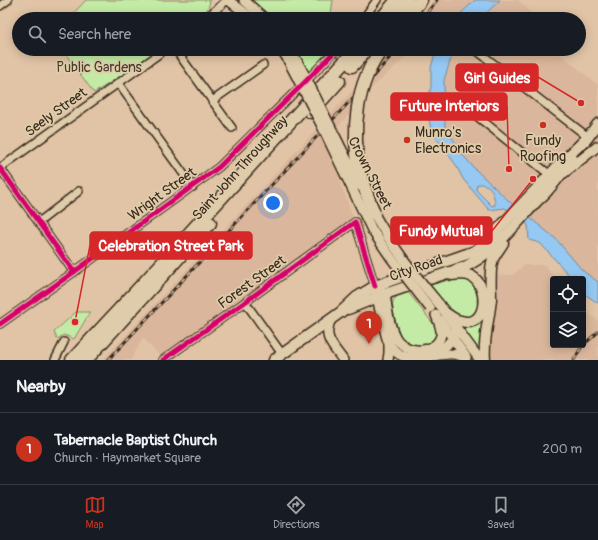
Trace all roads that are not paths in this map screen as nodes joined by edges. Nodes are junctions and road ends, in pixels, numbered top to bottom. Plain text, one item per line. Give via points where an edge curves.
1 (8, 0) edge
2 (218, 0) edge
3 (228, 0) edge
4 (244, 0) edge
5 (367, 0) edge
6 (378, 0) edge
7 (397, 0) edge
8 (415, 3) edge
9 (0, 6) edge
10 (372, 8) junction
11 (211, 12) edge
12 (214, 12) edge
13 (244, 12) edge
14 (257, 12) edge
15 (369, 12) edge
16 (387, 12) edge
17 (402, 12) edge
18 (410, 12) edge
19 (156, 56) edge
20 (180, 56) edge
21 (289, 56) edge
22 (290, 56) edge
23 (330, 56) edge
24 (350, 56) edge
25 (361, 56) edge
26 (378, 56) edge
27 (484, 56) edge
28 (264, 65) dead end
29 (118, 83) junction
30 (212, 101) junction
31 (478, 117) dead end
32 (598, 124) edge
33 (232, 128) dead end
34 (588, 136) junction
35 (598, 146) edge
36 (0, 168) edge
37 (555, 176) junction
38 (194, 186) junction
39 (79, 191) dead end
40 (374, 213) junction
41 (38, 222) junction
42 (512, 222) junction
43 (509, 233) junction
44 (459, 257) junction
45 (470, 264) junction
46 (74, 272) junction
47 (431, 278) junction
48 (376, 286) junction
49 (381, 295) junction
50 (491, 297) junction
51 (245, 302) junction
52 (433, 311) junction
53 (341, 312) junction
54 (447, 314) junction
55 (331, 319) junction
56 (0, 324) edge
57 (458, 328) junction
58 (453, 338) junction
59 (64, 342) dead end
60 (389, 343) junction
61 (428, 357) junction
62 (279, 358) edge
63 (408, 359) edge
64 (467, 359) edge
65 (54, 360) edge
66 (72, 360) edge
67 (86, 360) edge
68 (163, 360) edge
69 (343, 360) edge
70 (388, 360) edge
71 (480, 360) edge
72 (484, 360) edge

1 - 9 street
2 - 11 street
3 - 12 street
3 - 13 main road
4 - 14 main road
5 - 10 street
6 - 10 street
7 - 16 highway
8 - 17 highway
8 - 18 highway
10 - 15 street
19 - 29 street, Seely Street
20 - 30 street
21 - 52 main road, Crown Street, bridge via 372,230
22 - 40 main road, Crown Street, bridge via 312,88
23 - 38 street, Wright Street via 226,161
24 - 66 highway, Saint John Throughway
25 - 67 highway, Saint John Throughway
26 - 40 highway, bridge via 365,80 356,125 360,172
27 - 34 street
28 - 30 street
29 - 36 street, Seely Street
29 - 38 street
30 - 33 street
31 - 37 street
32 - 34 main road
34 - 35 main road
34 - 37 main road
35 - 37 main road
36 - 41 street
37 - 42 main road
38 - 46 street, Wright Street
39 - 41 street
40 - 54 main road, Crown Street, bridge via 398,252
41 - 46 street
42 - 43 main road, City Road
42 - 44 main road, City Road via 475,251
43 - 45 main road, City Road via 489,252
43 - 50 main road via 493,260
44 - 45 main road
44 - 48 main road, City Road
45 - 47 main road, City Road
45 - 50 main road via 485,281
46 - 56 street, Wright Street
47 - 49 main road, City Road
47 - 54 main road via 462,273 475,278 482,289 483,310 476,320 460,321
48 - 49 main road
48 - 51 street, Forest Street via 355,222
48 - 53 main road, City Road via 357,297
49 - 52 main road via 394,334 410,349 417,351 432,348 437,344 441,330
49 - 53 main road, City Road
49 - 60 main road via 382,318
50 - 72 main road
51 - 62 street
51 - 68 street, Forest Street
52 - 58 main road, Crown Street
53 - 55 main road
54 - 57 main road, Crown Street
55 - 62 main road
55 - 69 main road via 327,328 328,336
57 - 58 main road
57 - 71 main road, Crown Street
58 - 61 main road
58 - 64 main road, Crown Street
59 - 65 street
60 - 63 main road via 395,351
60 - 70 main road
61 - 63 main road
61 - 64 main road via 452,353

